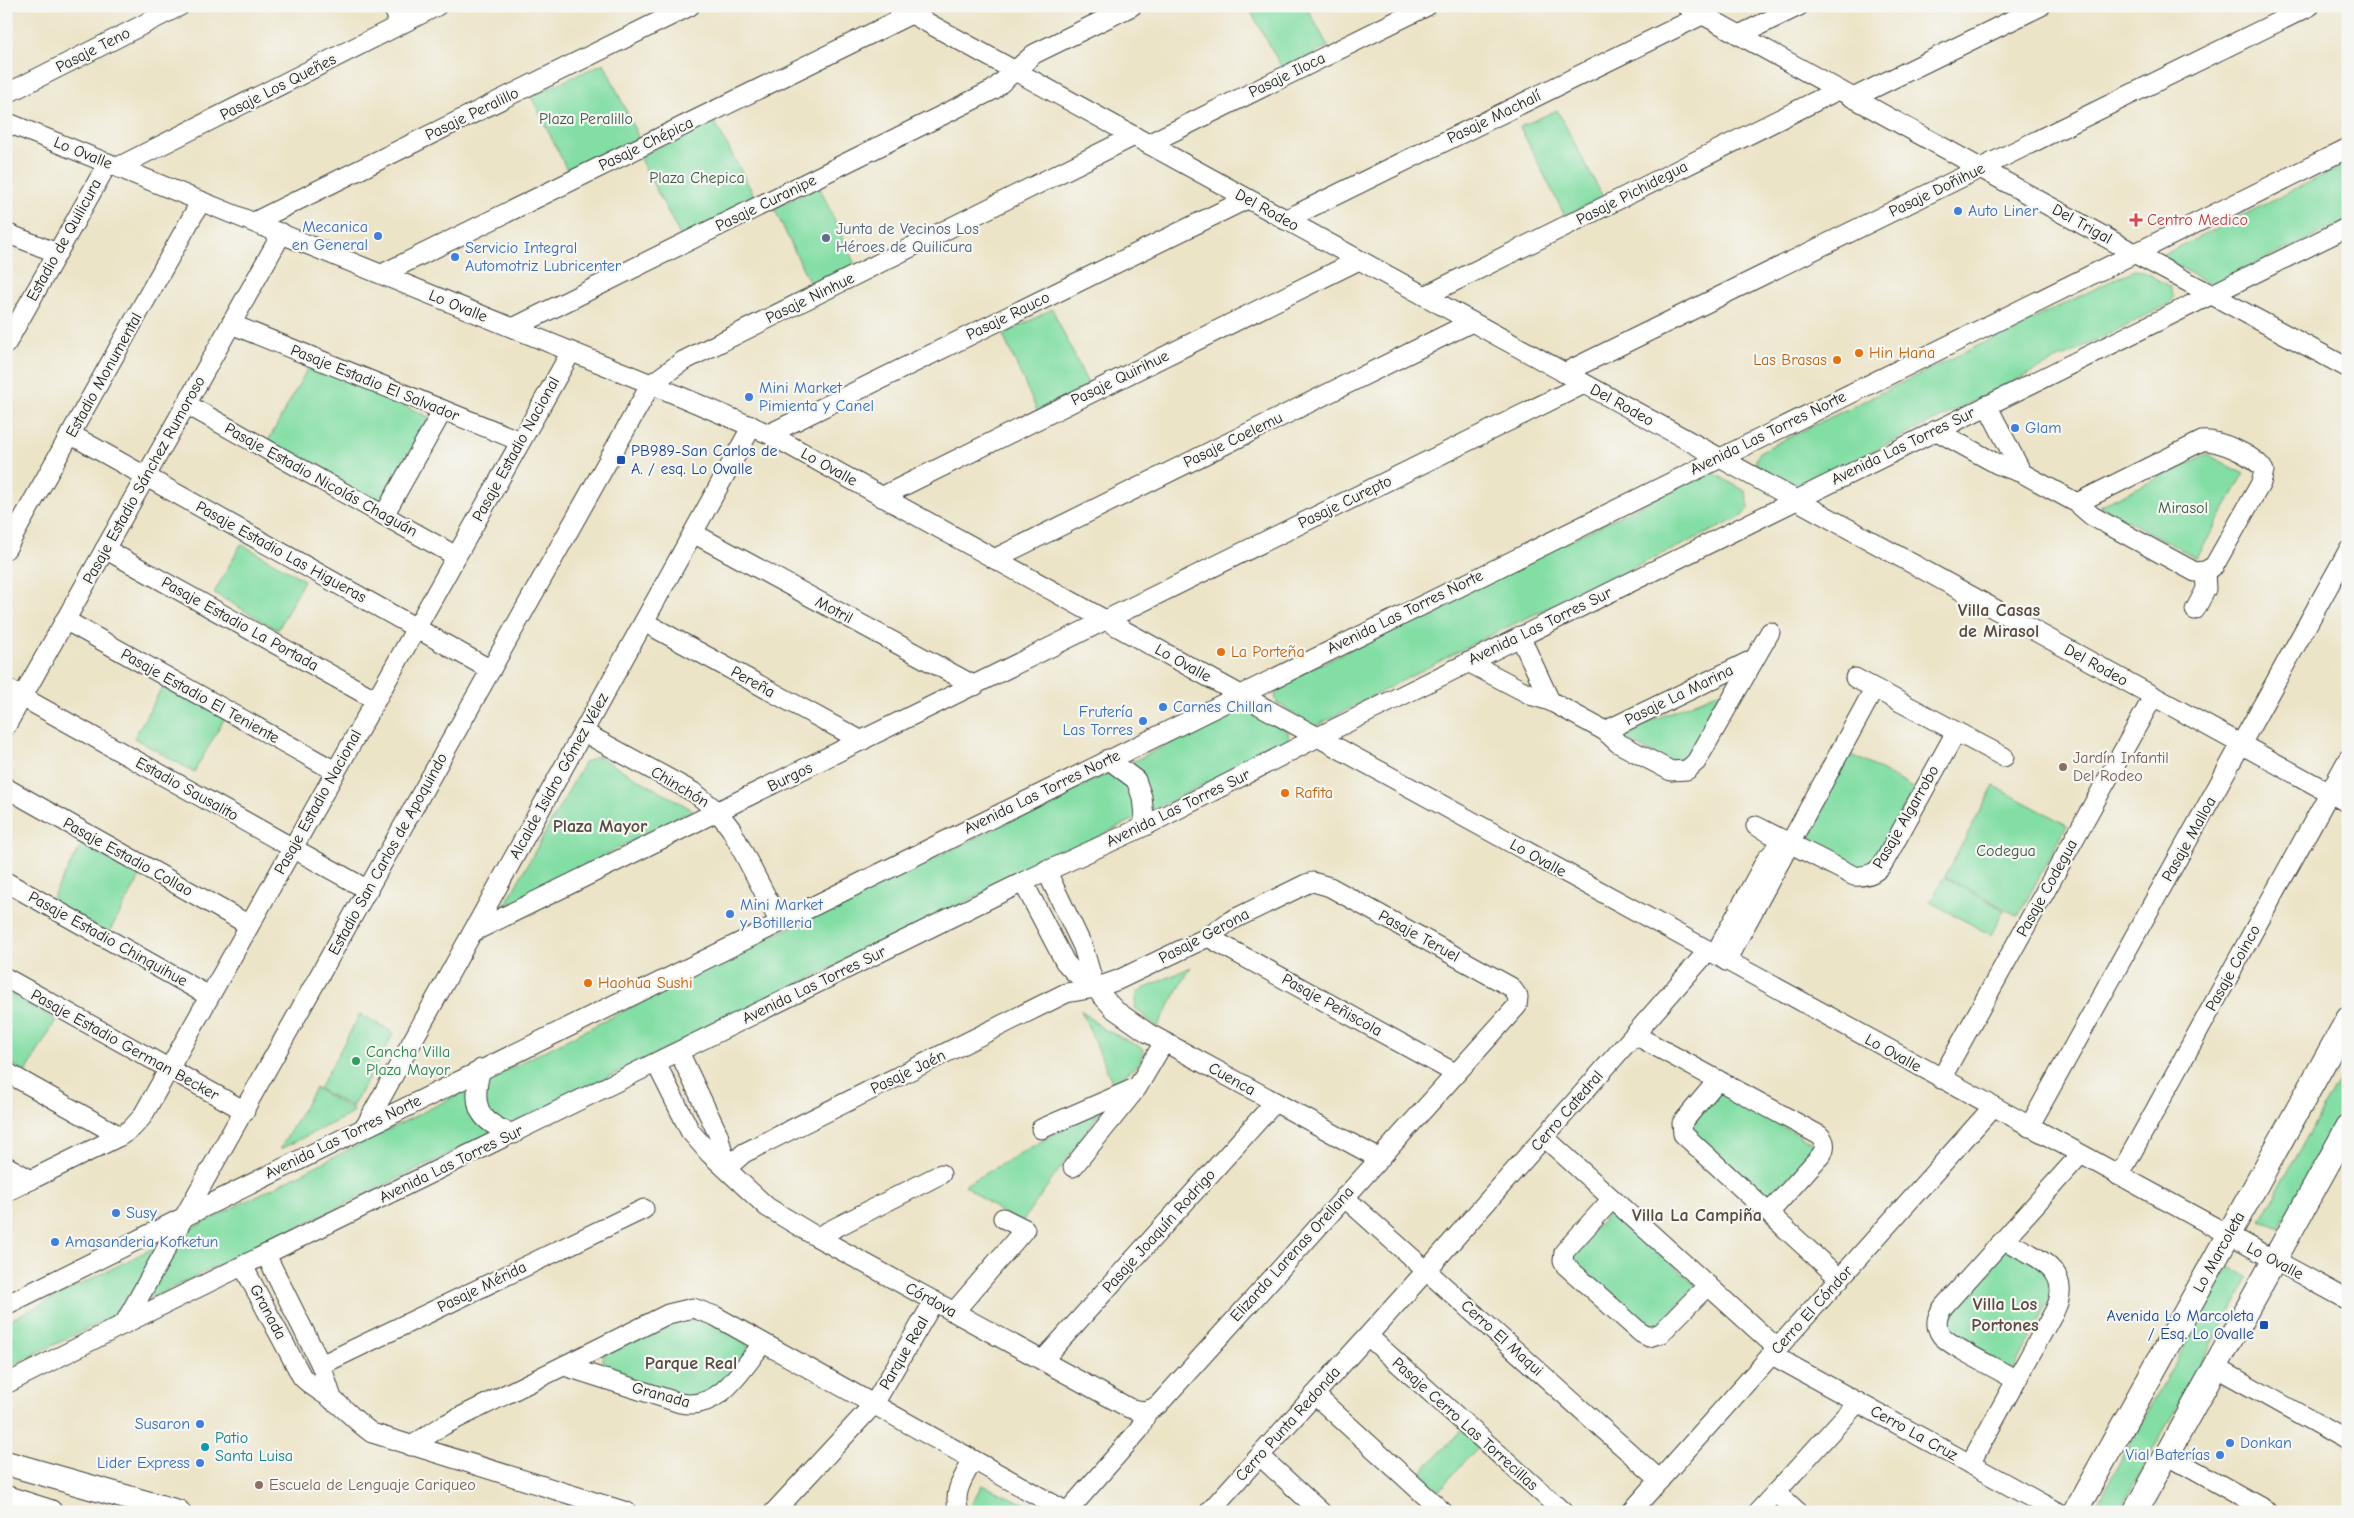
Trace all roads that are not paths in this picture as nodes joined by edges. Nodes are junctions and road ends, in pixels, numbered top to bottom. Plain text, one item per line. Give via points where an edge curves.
1 (180, 6) edge
2 (392, 6) edge
3 (437, 6) edge
4 (690, 6) edge
5 (1132, 6) edge
6 (1427, 6) edge
7 (1799, 6) edge
8 (2041, 6) edge
9 (2310, 6) edge
10 (904, 10) edge
11 (1694, 10) edge
12 (401, 24) junction
13 (1739, 35) junction
14 (1015, 71) junction
15 (6, 94) edge
16 (1846, 94) junction
17 (6, 122) edge
18 (1141, 140) junction
19 (2348, 148) edge
20 (113, 165) junction
21 (1980, 168) junction
22 (1247, 199) junction
23 (201, 201) junction
24 (1286, 220) junction
25 (254, 222) junction
26 (2348, 227) edge
27 (6, 233) edge
28 (282, 233) junction
29 (57, 253) junction
30 (2134, 253) junction
31 (1359, 260) junction
32 (382, 274) junction
33 (2211, 295) junction
34 (1425, 296) junction
35 (1472, 322) junction
36 (231, 324) junction
37 (11, 325) edge
38 (513, 328) junction
39 (6, 344) edge
40 (570, 352) junction
41 (2348, 368) edge
42 (1564, 373) junction
43 (651, 384) junction
44 (1584, 384) junction
45 (186, 404) junction
46 (1987, 405) junction
47 (443, 410) junction
48 (752, 426) junction
49 (1935, 430) junction
50 (70, 434) junction
51 (769, 434) junction
52 (520, 441) junction
53 (1718, 458) junction
54 (2022, 474) junction
55 (146, 476) junction
56 (882, 497) junction
57 (1795, 500) junction
58 (2077, 503) junction
59 (384, 515) junction
60 (693, 534) junction
61 (6, 549) edge
62 (105, 549) junction
63 (2348, 552) edge
64 (456, 556) junction
65 (994, 559) junction
66 (2205, 571) junction
67 (2194, 610) dead end
68 (65, 620) junction
69 (1107, 621) junction
70 (644, 622) junction
71 (416, 628) junction
72 (1770, 632) dead end
73 (1520, 636) junction
74 (1754, 659) junction
75 (1468, 662) junction
76 (491, 670) junction
77 (1855, 678) dead end
78 (975, 686) junction
79 (1874, 689) junction
80 (14, 693) edge
81 (1239, 694) junction
82 (2153, 697) junction
83 (376, 700) junction
84 (1550, 701) junction
85 (6, 726) edge
86 (1605, 731) junction
87 (583, 732) junction
88 (1956, 732) junction
89 (1318, 737) junction
90 (862, 741) junction
91 (2241, 745) junction
92 (2004, 757) dead end
93 (1108, 759) junction
94 (2348, 759) edge
95 (336, 771) junction
96 (6, 788) edge
97 (2329, 793) junction
98 (2348, 804) edge
99 (718, 812) junction
100 (1145, 826) junction
101 (1756, 826) dead end
102 (1790, 842) junction
103 (292, 848) junction
104 (1046, 870) junction
105 (6, 882) edge
106 (1023, 882) junction
107 (1314, 882) joint
108 (368, 890) junction
109 (779, 922) junction
110 (249, 925) junction
111 (473, 932) junction
112 (1208, 937) junction
113 (1716, 955) junction
114 (6, 978) edge
115 (1094, 988) junction
116 (209, 996) junction
117 (1518, 997) joint
118 (2348, 1018) edge
119 (1635, 1035) junction
120 (1164, 1042) junction
121 (679, 1052) junction
122 (656, 1063) junction
123 (481, 1068) junction
124 (168, 1069) junction
125 (6, 1072) edge
126 (1455, 1073) junction
127 (1941, 1079) junction
128 (1718, 1080) junction
129 (1137, 1088) junction
130 (1275, 1102) junction
131 (1993, 1107) junction
132 (245, 1112) junction
133 (712, 1122) junction
134 (366, 1125) junction
135 (2029, 1127) junction
136 (2348, 1127) edge
137 (1041, 1129) dead end
138 (690, 1131) junction
139 (514, 1134) junction
140 (120, 1136) junction
141 (1544, 1137) junction
142 (2080, 1155) junction
143 (2341, 1157) edge
144 (1378, 1158) junction
145 (6, 1166) edge
146 (727, 1168) junction
147 (1074, 1168) dead end
148 (941, 1174) dead end
149 (2119, 1176) junction
150 (31, 1180) junction
151 (6, 1192) edge
152 (1344, 1197) junction
153 (1612, 1199) junction
154 (644, 1209) dead end
155 (186, 1214) junction
156 (1768, 1214) junction
157 (1004, 1218) dead end
158 (2227, 1236) junction
159 (817, 1237) junction
160 (2004, 1240) junction
161 (266, 1255) junction
162 (2274, 1260) junction
163 (243, 1266) junction
164 (1426, 1271) junction
165 (1840, 1279) junction
166 (1708, 1285) junction
167 (2348, 1300) edge
168 (934, 1301) junction
169 (6, 1305) edge
170 (954, 1312) junction
171 (124, 1324) junction
172 (1368, 1336) junction
173 (764, 1343) junction
174 (1775, 1351) junction
175 (1043, 1360) junction
176 (321, 1365) junction
177 (564, 1366) junction
178 (2215, 1367) junction
179 (2016, 1380) junction
180 (6, 1384) edge
181 (1315, 1394) junction
182 (334, 1400) junction
183 (1858, 1402) junction
184 (874, 1404) junction
185 (1148, 1410) junction
186 (2348, 1441) edge
187 (410, 1446) junction
188 (2167, 1455) junction
189 (1260, 1456) junction
190 (974, 1460) junction
191 (6, 1463) edge
192 (1970, 1464) junction
193 (1660, 1480) junction
194 (1776, 1492) junction
195 (6, 1498) edge
196 (50, 1512) edge
197 (178, 1512) edge
198 (627, 1512) edge
199 (774, 1512) edge
200 (959, 1512) edge
201 (1067, 1512) edge
202 (1209, 1512) edge
203 (1321, 1512) edge
204 (1443, 1512) edge
205 (1563, 1512) edge
206 (1631, 1512) edge
207 (1758, 1512) edge
208 (1798, 1512) edge
209 (2057, 1512) edge
210 (2075, 1512) edge
211 (2135, 1512) edge
212 (2269, 1512) edge

1 - 15 street, Pasaje Teno
2 - 12 street
3 - 12 street, Pasaje Los Queñes
4 - 25 street, Pasaje Peralillo
5 - 14 street, Pasaje Curanipe via 1034,54
6 - 18 street, Pasaje Iloca
7 - 13 street
8 - 16 street, Pasaje Pichidegua
9 - 21 street, Pasaje Doñihue
10 - 14 street, Del Rodeo
10 - 32 street, Pasaje Chépica
11 - 13 street, Del Trigal
11 - 24 street, Pasaje Machalí
12 - 20 street, Pasaje Los Queñes
13 - 16 street, Del Trigal
14 - 18 street, Del Rodeo
14 - 38 street, Pasaje Curanipe via 993,90
16 - 21 street, Del Trigal
16 - 34 street, Pasaje Pichidegua
17 - 20 street, Lo Ovalle
18 - 22 street, Del Rodeo
18 - 43 street, Pasaje Ninhue via 683,361
19 - 30 street, Avenida Las Torres Norte
20 - 23 street, Lo Ovalle
20 - 29 street, Estadio de Quilicura
21 - 30 street, Del Trigal
21 - 42 street, Pasaje Doñihue
22 - 24 street, Del Rodeo
22 - 51 street, Pasaje Rauco
23 - 25 street, Lo Ovalle
23 - 50 street, Estadio Monumental
24 - 31 street, Del Rodeo
25 - 28 street, Lo Ovalle
26 - 33 street, Avenida Las Torres Sur
27 - 29 street
28 - 32 street, Lo Ovalle
28 - 36 street, Pasaje Estadio Sánchez Rumoroso
29 - 37 street, Estadio de Quilicura
30 - 33 street, Del Trigal
30 - 53 street, Avenida Las Torres Norte
31 - 34 street, Del Rodeo
31 - 56 street, Pasaje Quirihue
32 - 38 street, Lo Ovalle
33 - 41 street, Del Trigal
33 - 46 street, Avenida Las Torres Sur
34 - 35 street, Del Rodeo
35 - 42 street, Del Rodeo
35 - 65 street, Pasaje Coelemu
36 - 45 street, Pasaje Estadio Sánchez Rumoroso
36 - 47 street, Pasaje Estadio El Salvador
37 - 39 street, Estadio de Quilicura
38 - 40 street, Lo Ovalle
40 - 43 street, Lo Ovalle
40 - 52 street, Pasaje Estadio Nacional
42 - 44 street, Del Rodeo
43 - 48 street, Lo Ovalle
43 - 76 street, Estadio San Carlos de Apoquindo
44 - 53 street, Del Rodeo
44 - 69 street, Pasaje Curepto
45 - 55 street, Pasaje Estadio Sánchez Rumoroso
45 - 59 street, Pasaje Estadio Nicolás Chaguán
46 - 49 street, Avenida Las Torres Sur
46 - 54 street
47 - 52 street, Pasaje Estadio El Salvador
47 - 59 street
48 - 51 street, Lo Ovalle
48 - 60 street, Alcalde Isidro Gómez Vélez
49 - 54 street
49 - 57 street, Avenida Las Torres Sur
50 - 55 street, Pasaje Estadio Las Higueras
50 - 61 street, Estadio Monumental
51 - 56 street, Lo Ovalle
52 - 64 street, Pasaje Estadio Nacional
53 - 57 street, Del Rodeo
53 - 81 street, Avenida Las Torres Norte
54 - 58 street
55 - 62 street, Pasaje Estadio Sánchez Rumoroso
55 - 71 street, Pasaje Estadio Las Higueras
56 - 65 street, Lo Ovalle
57 - 73 street, Avenida Las Torres Sur
57 - 82 street, Del Rodeo
58 - 66 street via 2092,516 2190,570
58 - 66 street via 2202,441 2224,444 2260,464 2264,477 2217,562
59 - 64 street, Pasaje Estadio Nicolás Chaguán
60 - 70 street, Alcalde Isidro Gómez Vélez
60 - 78 street, Motril
62 - 68 street, Pasaje Estadio Sánchez Rumoroso
62 - 83 street, Pasaje Estadio La Portada
63 - 91 street, Pasaje Malloa
64 - 71 street, Pasaje Estadio Nacional
65 - 69 street, Lo Ovalle
66 - 67 street via 2206,589
68 - 80 street, Pasaje Estadio Sánchez Rumoroso
68 - 95 street, Pasaje Estadio El Teniente
69 - 78 street, Burgos
69 - 81 street, Lo Ovalle
70 - 87 street, Alcalde Isidro Gómez Vélez
70 - 90 street, Pereña
71 - 76 street, Pasaje Estadio Las Higueras
71 - 83 street, Pasaje Estadio Nacional
72 - 74 street, Pasaje La Marina
73 - 75 street, Avenida Las Torres Sur
73 - 84 street
74 - 86 street, Pasaje La Marina
74 - 86 street, Pasaje La Marina via 1696,762 1688,770 1666,769 1618,743
75 - 84 street, Pasaje La Marina via 1533,696
75 - 89 street, Avenida Las Torres Sur
76 - 108 street, Estadio San Carlos de Apoquindo
77 - 79 street
78 - 90 street, Burgos
79 - 88 street
79 - 102 street
80 - 85 street, Pasaje Estadio Sánchez Rumoroso
80 - 103 street, Estadio Sausalito
81 - 89 street, Lo Ovalle
81 - 93 street, Avenida Las Torres Norte
82 - 91 street, Del Rodeo
82 - 127 street, Pasaje Codegua
83 - 95 street, Pasaje Estadio Nacional
84 - 86 street, Pasaje La Marina
87 - 99 street, Chinchón via 695,793
87 - 111 street, Alcalde Isidro Gómez Vélez
88 - 92 street
88 - 102 street, Pasaje Algarrobo via 1875,873 1854,876
89 - 100 street, Avenida Las Torres Sur
89 - 113 street, Lo Ovalle
90 - 99 street, Burgos
91 - 97 street, Del Rodeo
91 - 135 street, Pasaje Malloa
93 - 100 street via 1136,780
93 - 109 street, Avenida Las Torres Norte
94 - 97 street, Pasaje Coinco
95 - 103 street, Pasaje Estadio Nacional
96 - 110 street, Pasaje Estadio Collao
97 - 98 street, Del Rodeo
97 - 149 street, Pasaje Coinco
99 - 109 street, Chinchón via 731,829
99 - 111 street, Burgos
100 - 104 street, Avenida Las Torres Sur
101 - 102 street, Pasaje Algarrobo
102 - 113 street via 1780,866
103 - 108 street, Estadio Sausalito
103 - 110 street, Pasaje Estadio Nacional
104 - 106 street, Avenida Las Torres Sur
104 - 115 street, Cuenca via 1083,946
105 - 116 street, Pasaje Estadio Chinquihue
106 - 115 street, Cuenca via 1065,962
106 - 121 street, Avenida Las Torres Sur
107 - 112 street, Pasaje Gerona via 1230,921
107 - 117 street, Pasaje Teruel via 1330,887 1502,982
108 - 132 street, Estadio San Carlos de Apoquindo
109 - 123 street, Avenida Las Torres Norte
110 - 116 street, Pasaje Estadio Nacional
111 - 134 street, Alcalde Isidro Gómez Vélez
112 - 115 street, Pasaje Gerona
112 - 126 street, Pasaje Peñiscola
113 - 119 street, Cerro Catedral
113 - 127 street, Lo Ovalle
114 - 124 street, Pasaje Estadio German Becker
115 - 120 street, Cuenca via 1115,1010
115 - 146 street, Pasaje Jaén via 1073,991 1058,998 744,1153
116 - 124 street, Pasaje Estadio Nacional
117 - 126 street, Elizarda Larenas Orellana via 1516,1006
118 - 158 main road, Lo Marcoleta
119 - 128 street
119 - 141 street, Cerro Catedral
120 - 129 street
120 - 130 street, Cuenca
121 - 122 street, Avenida Las Torres Sur
121 - 133 street
122 - 138 street, Córdova
122 - 139 street, Avenida Las Torres Sur
123 - 134 street, Avenida Las Torres Norte
123 - 139 street via 476,1096 478,1110 487,1121
124 - 132 street, Pasaje Estadio German Becker
124 - 140 street, Pasaje Estadio Nacional via 142,1117
125 - 140 street
126 - 144 street, Elizarda Larenas Orellana
127 - 131 street, Lo Ovalle
128 - 156 street via 1682,1123 1682,1132
128 - 156 street via 1824,1140 1822,1154
129 - 137 street
129 - 147 street
130 - 144 street, Cuenca
130 - 175 street, Pasaje Joaquín Rodrigo
131 - 135 street, Lo Ovalle
131 - 165 street, Cerro El Cóndor
132 - 155 street, Estadio San Carlos de Apoquindo
133 - 138 street via 704,1131
133 - 146 street
134 - 155 street, Avenida Las Torres Norte
135 - 142 street, Lo Ovalle
136 - 143 main road
138 - 146 street, Córdova
139 - 161 street, Avenida Las Torres Sur
140 - 150 street, Pasaje Estadio Nacional
141 - 153 street, Cerro La Cruz
141 - 164 street, Cerro Catedral
142 - 149 street, Lo Ovalle
142 - 160 street
143 - 162 main road
144 - 152 street, Elizarda Larenas Orellana
145 - 150 street
146 - 159 street, Córdova via 767,1207
148 - 159 street
149 - 158 street, Lo Ovalle
150 - 151 street, Pasaje Estadio Nacional
152 - 164 street, Cerro El Maqui
152 - 185 street, Elizarda Larenas Orellana via 1159,1404
153 - 166 street, Cerro La Cruz
153 - 166 street via 1564,1252 1566,1266 1649,1336 1661,1333
154 - 176 street, Pasaje Mérida
155 - 169 street, Avenida Las Torres Norte
155 - 171 street, Estadio San Carlos de Apoquindo
156 - 165 street
157 - 170 street via 1025,1229
158 - 162 street, Lo Ovalle
158 - 210 main road, Lo Marcoleta
159 - 168 street, Córdova
160 - 179 street via 2051,1268 2058,1277 2061,1290 2055,1310
160 - 179 street via 1939,1312 1937,1323 1946,1340
161 - 163 street, Avenida Las Torres Sur
161 - 176 street, Granada
162 - 167 street, Lo Ovalle
162 - 178 main road
163 - 171 street, Avenida Las Torres Sur
163 - 182 street, Granada via 302,1377 321,1394
164 - 172 street, Cerro Catedral
164 - 193 street, Cerro El Maqui
165 - 174 street, Cerro El Cóndor
166 - 174 street, Cerro La Cruz
168 - 170 street, Córdova
168 - 184 street, Parque Real
170 - 175 street, Córdova
171 - 180 street, Avenida Las Torres Sur
172 - 181 street, Cerro Punta Redonda
172 - 205 street, Pasaje Cerro Las Torrecillas
173 - 177 street via 708,1312 684,1309
173 - 177 street, Granada via 724,1391 716,1398 698,1404 680,1402
173 - 184 street
174 - 183 street, Cerro La Cruz
174 - 193 street, Cerro El Cóndor
175 - 185 street, Córdova via 1129,1408
176 - 182 street, Granada
177 - 187 street via 444,1425
178 - 186 street
178 - 188 main road
179 - 192 street
181 - 189 street, Cerro Punta Redonda
181 - 204 street
182 - 187 street, Granada via 357,1424 372,1433
183 - 192 street, Cerro La Cruz
183 - 194 street
184 - 190 street
184 - 199 street
185 - 201 street, Elizarda Larenas Orellana via 1139,1430
187 - 198 street, Granada
188 - 211 main road
188 - 212 street
189 - 202 street, Cerro Punta Redonda
189 - 203 street
190 - 200 street via 957,1492
190 - 201 street
191 - 197 main road
192 - 209 street, Cerro La Cruz
193 - 206 street, Cerro El Cóndor
194 - 207 street
194 - 208 street
195 - 196 main road

